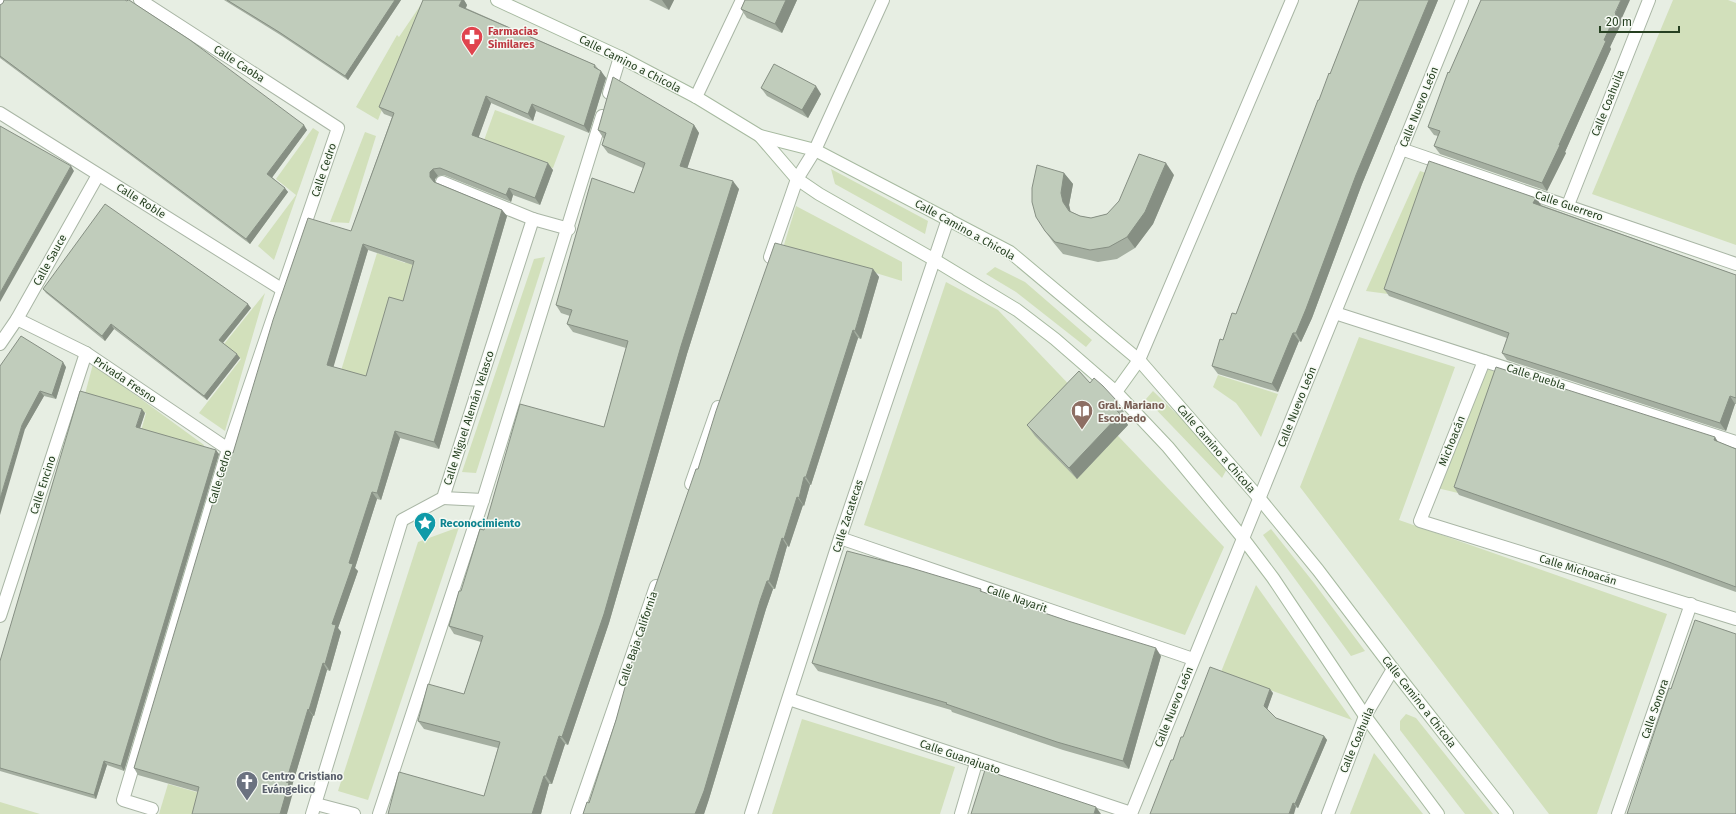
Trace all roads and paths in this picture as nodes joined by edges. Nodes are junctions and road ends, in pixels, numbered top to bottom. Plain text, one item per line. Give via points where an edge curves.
1 (2, 0) edge
2 (140, 0) edge
3 (497, 0) edge
4 (742, 0) edge
5 (883, 0) edge
6 (1292, 0) edge
7 (1462, 0) edge
8 (1649, 0) edge
9 (0, 4) edge
10 (620, 58) junction
11 (696, 98) junction
12 (0, 113) edge
13 (338, 128) joint
14 (760, 136) junction
15 (1402, 148) junction
16 (815, 150) junction
17 (98, 174) junction
18 (797, 179) junction
19 (442, 182) dead end
20 (1568, 205) junction
21 (533, 219) junction
22 (948, 219) junction
23 (568, 229) junction
24 (933, 259) junction
25 (1736, 264) edge
26 (766, 268) edge
27 (282, 290) junction
28 (1335, 314) junction
29 (17, 319) junction
30 (0, 344) edge
31 (86, 353) junction
32 (1139, 360) junction
33 (1484, 361) junction
34 (1116, 392) junction
35 (722, 395) edge
36 (1736, 442) edge
37 (228, 449) junction
38 (688, 492) edge
39 (443, 498) junction
40 (1260, 499) junction
41 (483, 500) junction
42 (1420, 520) joint
43 (1242, 537) junction
44 (840, 538) junction
45 (660, 575) edge
46 (1691, 604) junction
47 (0, 616) edge
48 (1736, 619) edge
49 (1193, 659) junction
50 (1393, 669) junction
51 (789, 699) junction
52 (1365, 716) junction
53 (976, 763) junction
54 (152, 809) dead end
55 (314, 809) edge
56 (354, 814) edge
57 (379, 814) edge
58 (577, 814) edge
59 (751, 814) edge
60 (961, 814) edge
61 (1131, 814) edge
62 (1328, 814) edge
63 (1438, 814) edge
64 (1507, 814) edge
65 (1618, 814) edge

1 - 9 street
2 - 13 street, Calle Caoba
3 - 10 street, Calle Camino a Chicola
4 - 11 street
5 - 16 street
6 - 32 street
7 - 15 street, Calle Nuevo León
8 - 20 street, Calle Coahuila
10 - 11 street, Calle Camino a Chicola
10 - 23 street
11 - 14 street, Calle Camino a Chicola
12 - 17 street, Calle Roble
13 - 27 street, Calle Cedro
14 - 16 street, Calle Camino a Chicola
14 - 18 street, Calle Camino a Chicola
15 - 20 street, Calle Guerrero
15 - 28 street, Calle Nuevo León
16 - 18 street
16 - 22 street, Calle Camino a Chicola
17 - 27 street, Calle Roble
17 - 29 street, Calle Sauce
18 - 24 street, Calle Camino a Chicola
18 - 26 street
19 - 21 street
20 - 25 street, Calle Guerrero
21 - 23 street
21 - 39 street, Calle Miguel Alemán Velasco
22 - 24 street, Calle Zacatecas
22 - 32 street, Calle Camino a Chicola via 1010,252
23 - 41 street
24 - 34 street, Calle Camino a Chicola via 1017,310
24 - 44 street, Calle Zacatecas
27 - 37 street, Calle Cedro
28 - 33 street, Calle Puebla
28 - 40 street, Calle Nuevo León
29 - 30 street, Calle Sauce
29 - 31 street, Privada Fresno
31 - 37 street, Privada Fresno
31 - 47 street, Calle Encino
32 - 34 street
32 - 40 street, Calle Camino a Chicola
33 - 36 street, Calle Puebla
33 - 42 street, Michoacán
34 - 43 street, Calle Camino a Chicola via 1168,446
35 - 38 street
37 - 54 street, Calle Cedro via 123,800
39 - 41 street
39 - 55 street, Calle Miguel Alemán Velasco via 402,520
40 - 43 street, Calle Nuevo León
40 - 50 street, Calle Camino a Chicola
41 - 57 street
42 - 46 street, Calle Michoacán
43 - 49 street, Calle Nuevo León
43 - 52 street, Calle Camino a Chicola via 1273,578
44 - 49 street, Calle Nayarit
44 - 51 street, Calle Zacatecas
45 - 58 street, Calle Baja California
46 - 48 street, Calle Michoacán
46 - 65 street, Calle Sonora
49 - 61 street, Calle Nuevo León
50 - 52 street, Calle Coahuila
50 - 64 street, Calle Camino a Chicola
51 - 53 street, Calle Guanajuato
51 - 59 street, Calle Zacatecas
52 - 62 street, Calle Coahuila
52 - 63 street, Calle Camino a Chicola
53 - 60 street
53 - 61 street, Calle Guanajuato
55 - 56 street

